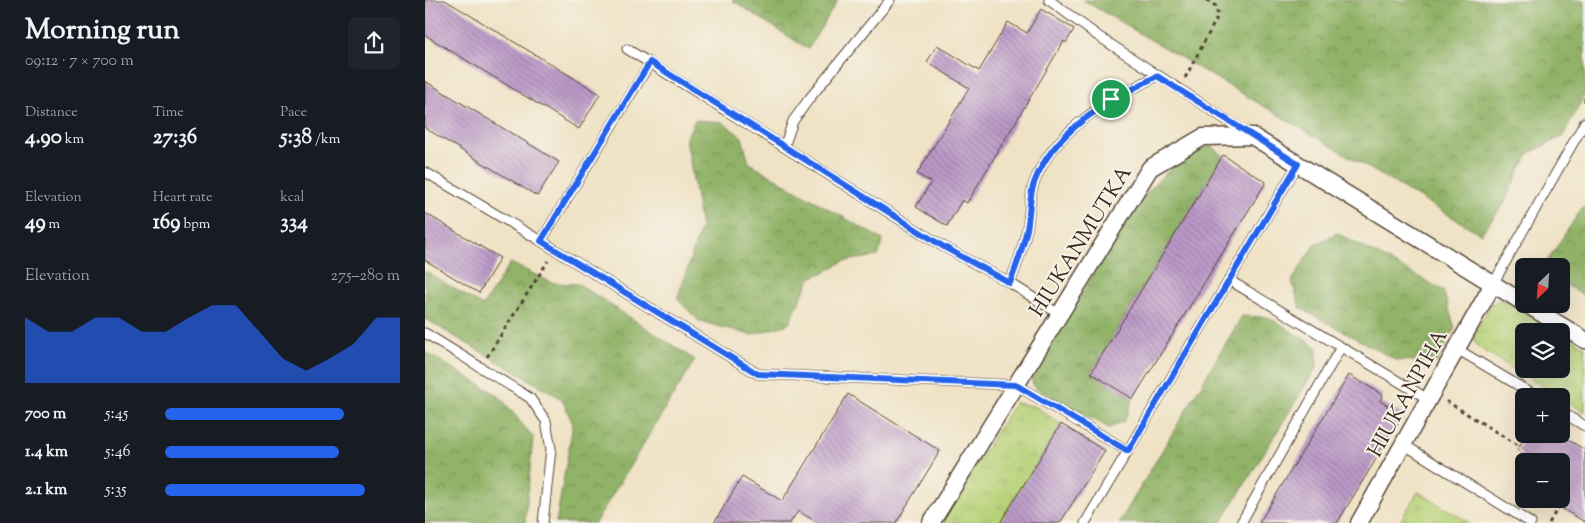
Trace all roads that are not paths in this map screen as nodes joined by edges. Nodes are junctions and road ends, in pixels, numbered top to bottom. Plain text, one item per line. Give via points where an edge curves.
1 (890, 0) edge
2 (1049, 0) edge
3 (627, 49) dead end
4 (650, 62) junction
5 (1157, 76) junction
6 (1585, 122) edge
7 (1252, 136) junction
8 (784, 147) junction
9 (1298, 164) junction
10 (425, 172) edge
11 (541, 241) junction
12 (1229, 280) junction
13 (1010, 283) junction
14 (1493, 284) junction
15 (1515, 297) edge
16 (1541, 313) edge
17 (1059, 314) junction
18 (425, 333) edge
19 (1585, 340) edge
20 (1341, 347) junction
21 (1457, 349) junction
22 (1016, 385) junction
23 (1522, 388) edge
24 (1430, 396) junction
25 (1570, 417) edge
26 (1585, 426) edge
27 (1403, 444) junction
28 (1128, 451) junction
29 (543, 523) edge
30 (931, 523) edge
31 (1085, 523) edge
32 (1241, 523) edge
33 (1359, 523) edge
34 (1531, 523) edge

1 - 8 lane via 793,121
2 - 5 lane
3 - 4 lane
4 - 8 lane
4 - 11 lane
5 - 7 lane
5 - 13 lane via 1111,99 1074,126 1049,155 1034,184 1027,229
6 - 14 lane
7 - 9 street
7 - 17 street, HIUKANMUTKA via 1203,137 1150,168
8 - 13 lane via 944,247
9 - 12 lane
9 - 14 street
10 - 11 lane
11 - 22 lane via 758,374
12 - 20 lane
12 - 28 lane
13 - 17 lane
14 - 15 street
14 - 21 street, HIUKANPIHA
16 - 19 street
17 - 22 street, HIUKANMUTKA
18 - 29 lane via 530,398 546,421 551,449
20 - 24 lane
20 - 32 lane
21 - 23 lane
21 - 24 street, HIUKANPIHA
22 - 28 lane
22 - 30 street, HIUKANMUTKA
24 - 27 street, HIUKANPIHA
25 - 26 lane
27 - 33 street, HIUKANPIHA
27 - 34 lane
28 - 31 lane

